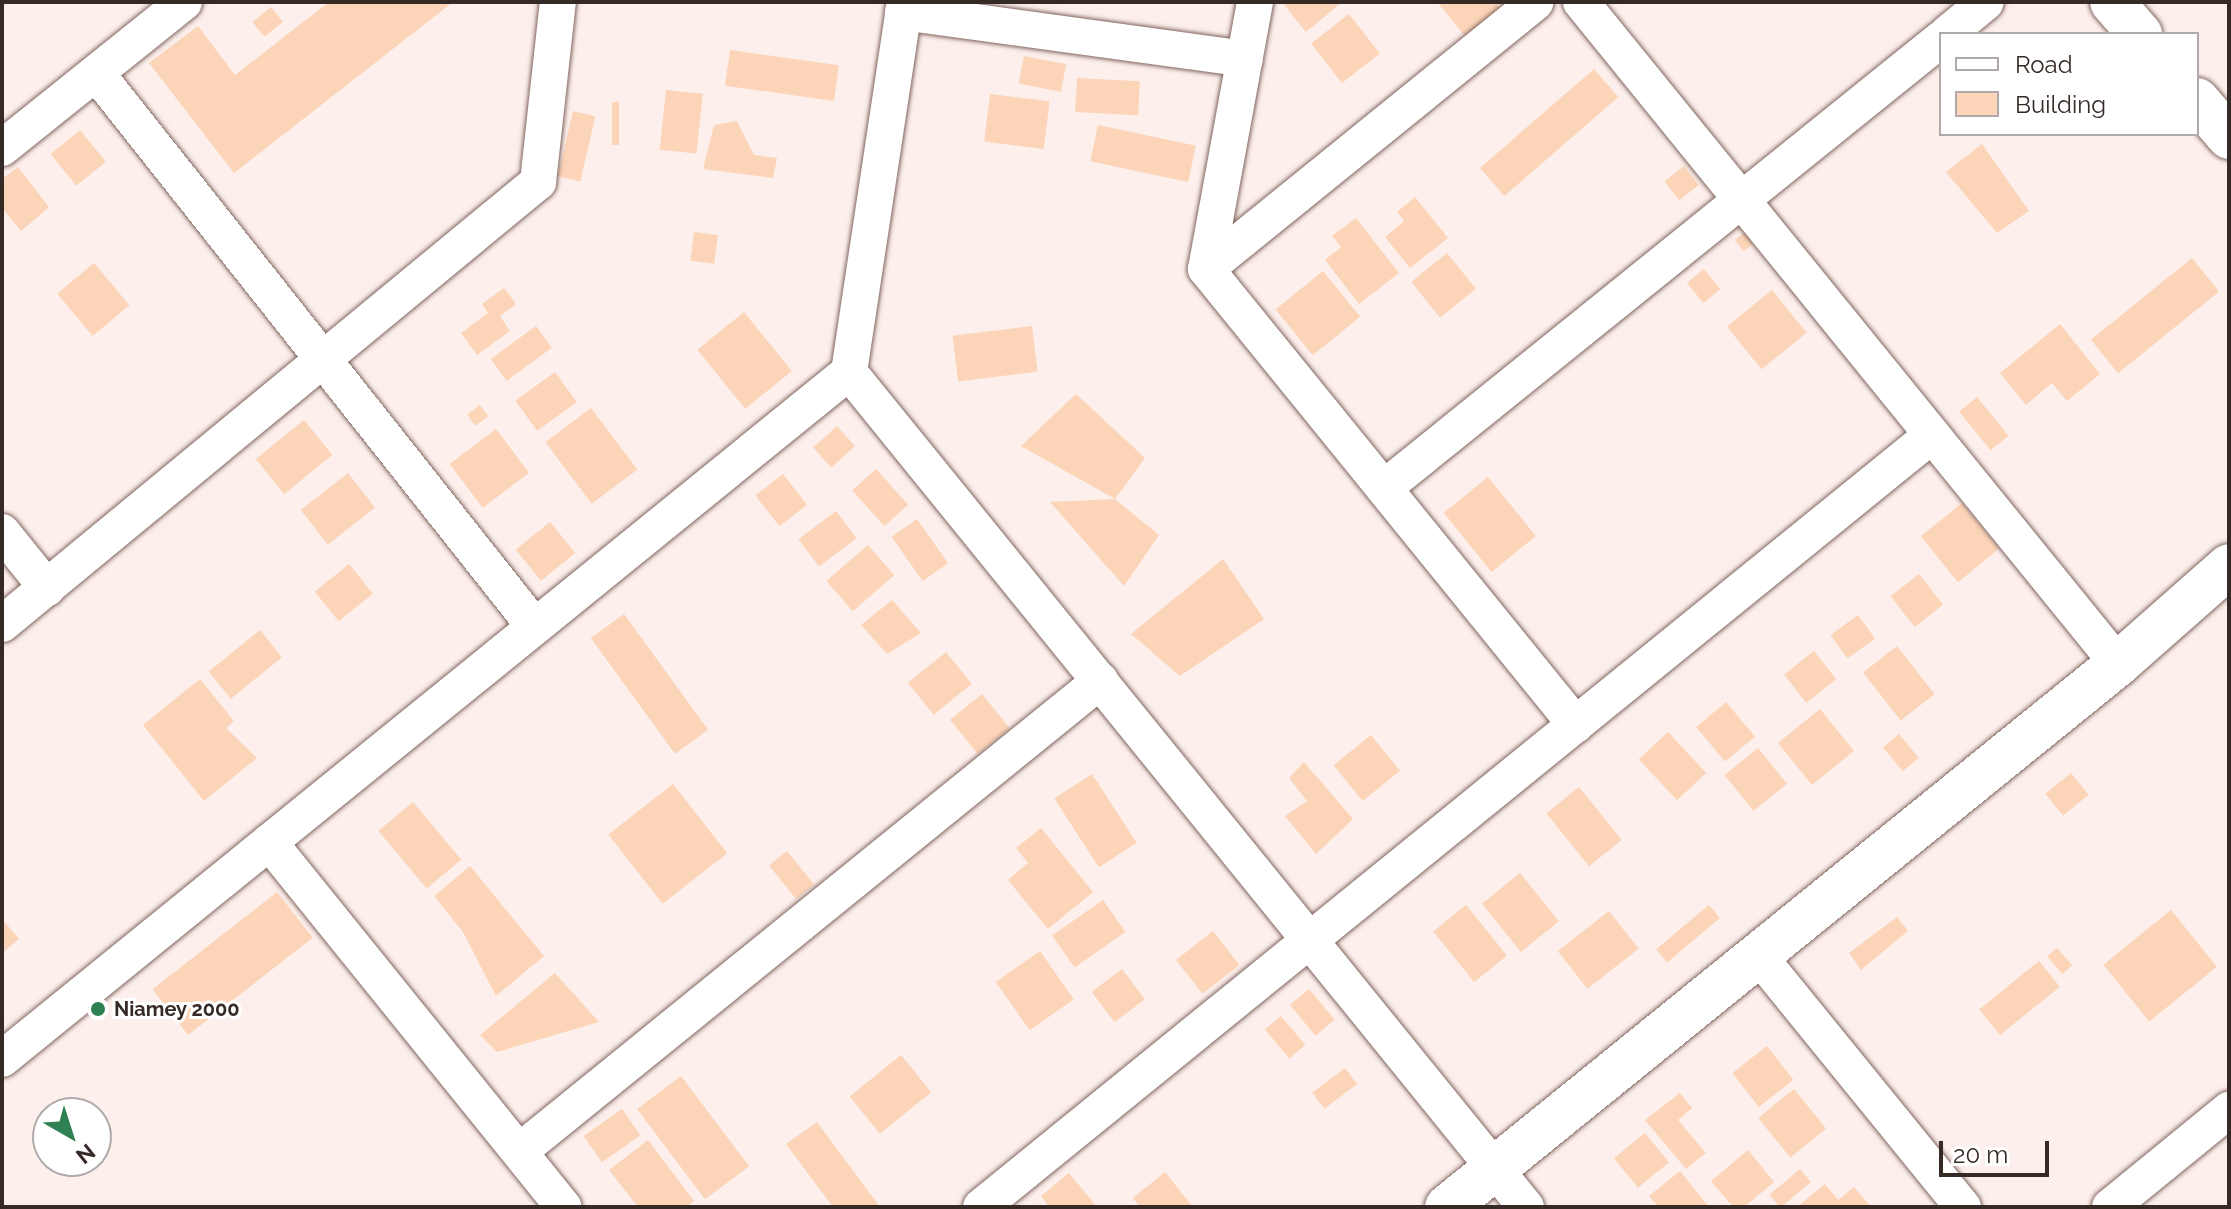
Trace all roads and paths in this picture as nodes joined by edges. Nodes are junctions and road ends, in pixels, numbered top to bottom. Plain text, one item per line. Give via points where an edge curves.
1 (184, 2) edge
2 (558, 2) edge
3 (1255, 2) edge
4 (1536, 2) edge
5 (1581, 2) edge
6 (1986, 2) edge
7 (2112, 2) edge
8 (904, 7) edge
9 (1949, 32) edge
10 (2138, 32) edge
11 (1939, 41) edge
12 (1245, 59) junction
13 (97, 74) junction
14 (2199, 102) edge
15 (2229, 137) edge
16 (2, 148) edge
17 (1741, 200) junction
18 (1206, 269) junction
19 (324, 360) junction
20 (849, 372) junction
21 (1932, 435) junction
22 (1384, 488) junction
23 (2, 532) edge
24 (2229, 566) edge
25 (47, 588) junction
26 (2, 624) edge
27 (535, 627) junction
28 (2118, 664) junction
29 (1100, 681) junction
30 (1576, 725) junction
31 (269, 842) junction
32 (1310, 940) junction
33 (1758, 955) junction
34 (2, 1059) edge
35 (2229, 1110) edge
36 (520, 1151) junction
37 (1495, 1169) junction
38 (564, 1207) edge
39 (981, 1207) edge
40 (1447, 1207) edge
41 (1526, 1207) edge
42 (1963, 1207) edge
43 (2110, 1207) edge

1 - 13 street
2 - 19 street via 538,182
3 - 12 street
4 - 18 street
5 - 17 street
6 - 9 street
7 - 10 street
8 - 12 street
8 - 20 street
11 - 17 street
12 - 18 street
13 - 16 street
13 - 19 street
14 - 15 street
17 - 21 street
17 - 22 street
18 - 22 street
19 - 25 street
19 - 27 street
20 - 27 street
20 - 29 street
21 - 28 street
21 - 30 street
22 - 30 street
23 - 25 street
24 - 28 street
25 - 26 street
27 - 31 street
28 - 33 street
29 - 32 street
29 - 36 street
30 - 32 street
31 - 34 street
31 - 36 street
32 - 37 street
32 - 39 street
33 - 37 street
33 - 42 street
35 - 43 street
36 - 38 street
37 - 40 street
37 - 41 street

